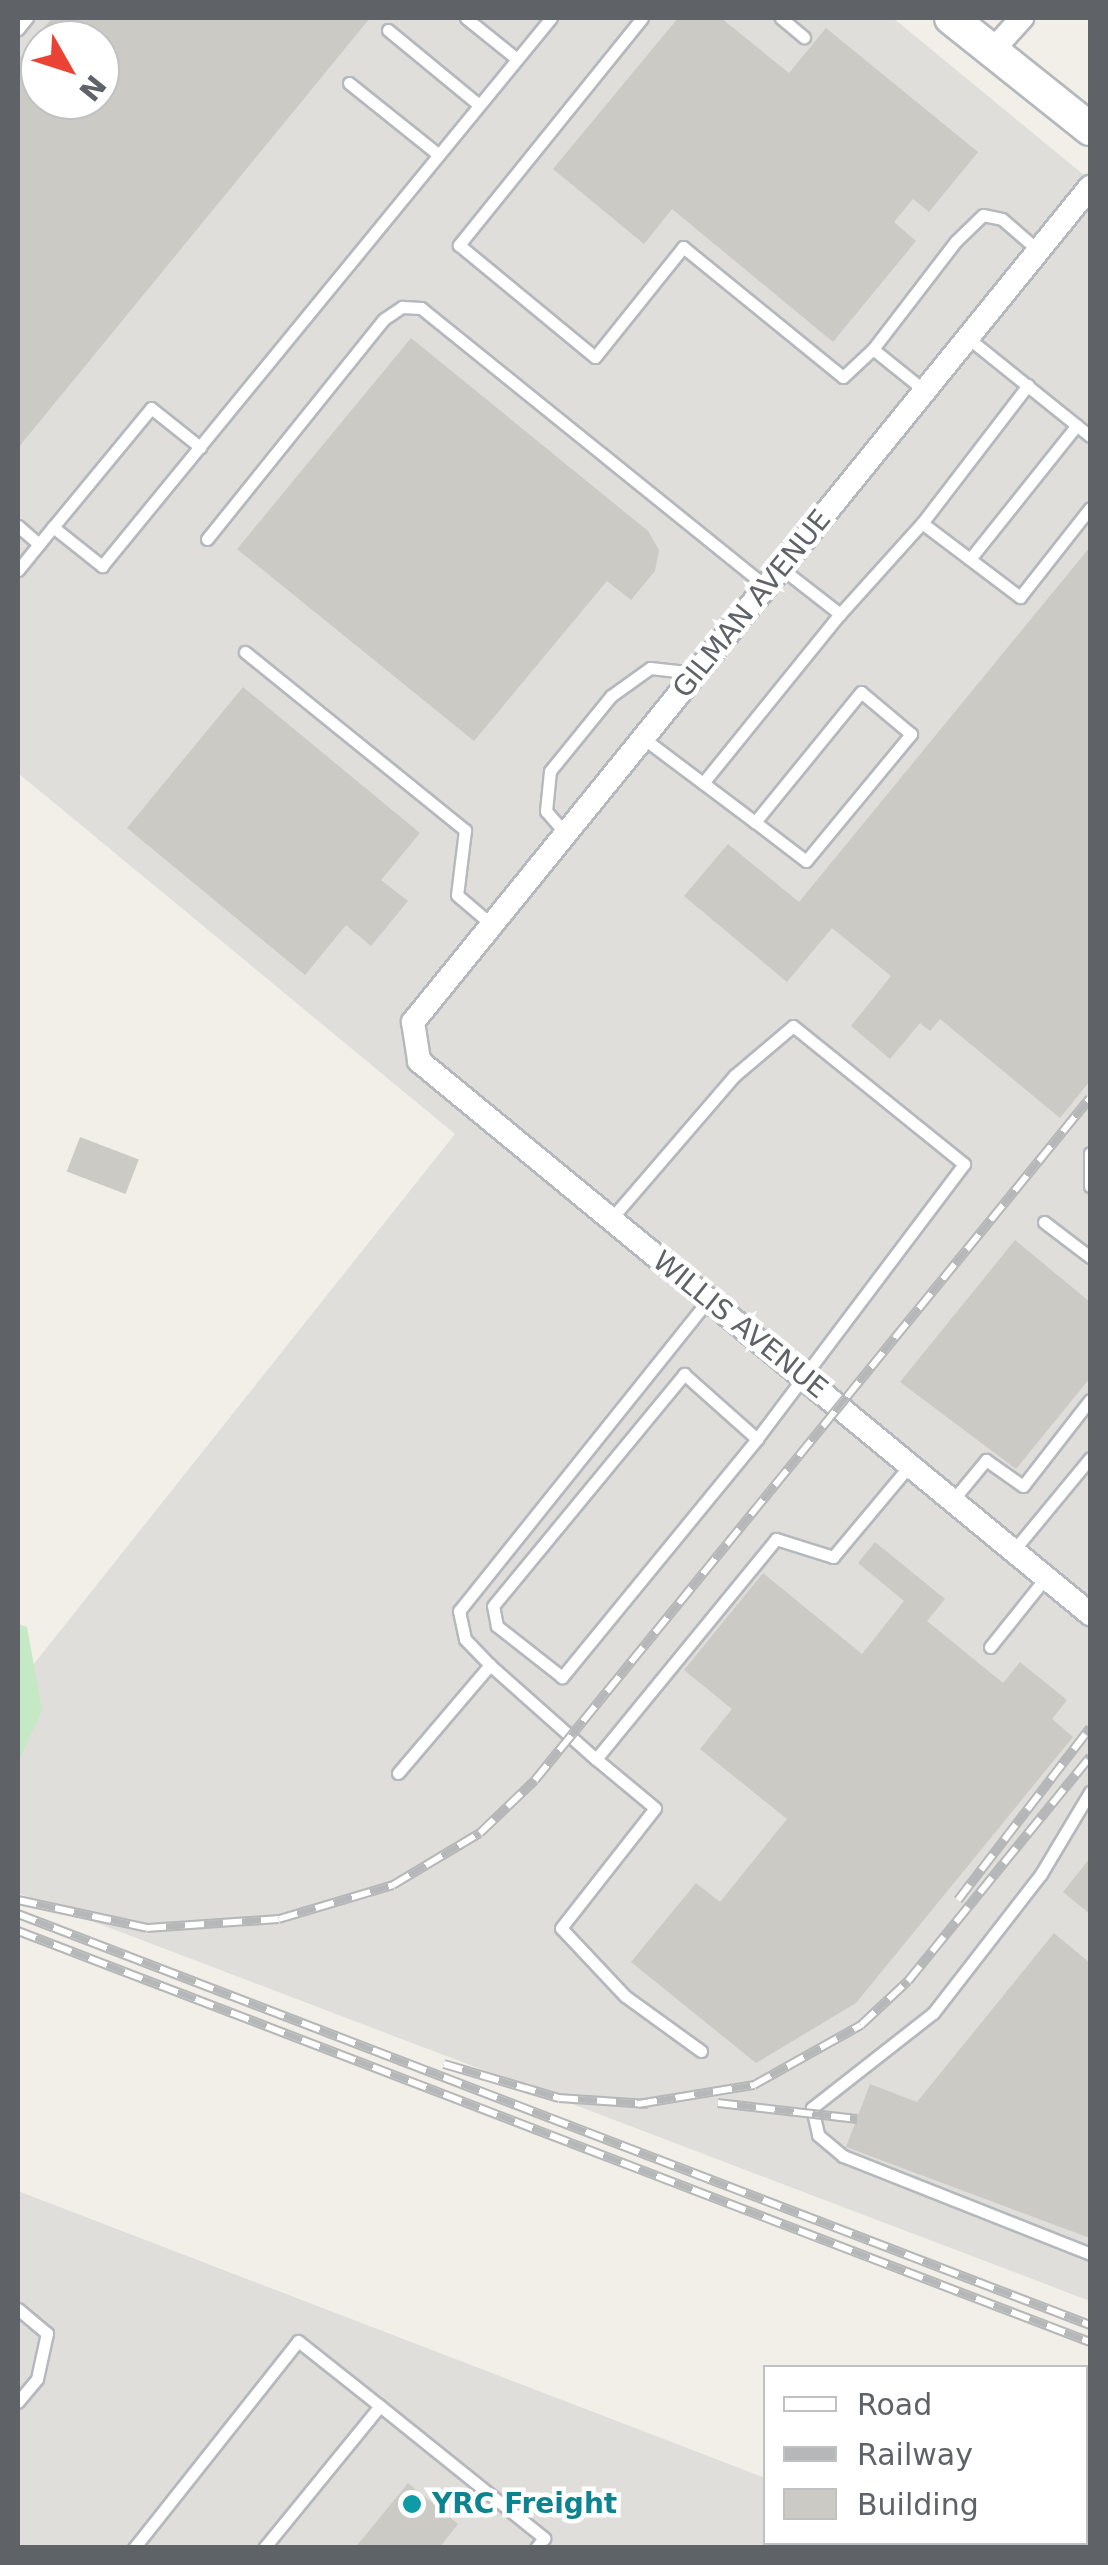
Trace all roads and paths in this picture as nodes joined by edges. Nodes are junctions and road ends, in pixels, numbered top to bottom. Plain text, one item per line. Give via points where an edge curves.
1 (27, 18) edge
2 (466, 18) edge
3 (551, 18) edge
4 (642, 18) edge
5 (781, 18) edge
6 (951, 18) edge
7 (1022, 18) edge
8 (18, 29) edge
9 (388, 30) dead end
10 (804, 37) dead end
11 (992, 51) junction
12 (517, 59) junction
13 (349, 83) dead end
14 (480, 105) junction
15 (1090, 129) edge
16 (439, 156) junction
17 (1090, 187) edge
18 (1038, 251) junction
19 (968, 338) junction
20 (873, 349) junction
21 (1028, 386) junction
22 (925, 391) junction
23 (1076, 425) junction
24 (1090, 436) edge
25 (200, 446) junction
26 (1090, 508) edge
27 (922, 522) junction
28 (18, 526) edge
29 (53, 528) junction
30 (207, 538) dead end
31 (39, 544) junction
32 (970, 559) junction
33 (782, 568) junction
34 (18, 570) edge
35 (766, 587) junction
36 (840, 614) junction
37 (246, 652) dead end
38 (696, 673) junction
39 (643, 738) junction
40 (703, 783) junction
41 (755, 822) junction
42 (566, 834) junction
43 (492, 925) junction
44 (413, 1022) joint
45 (1090, 1153) edge
46 (1090, 1186) edge
47 (611, 1218) junction
48 (1044, 1222) dead end
49 (1090, 1257) edge
50 (709, 1299) junction
51 (802, 1376) junction
52 (1090, 1400) edge
53 (756, 1439) junction
54 (1090, 1458) edge
55 (910, 1465) junction
56 (953, 1500) junction
57 (1014, 1550) junction
58 (1046, 1577) junction
59 (1090, 1614) edge
60 (990, 1647) dead end
61 (490, 1664) junction
62 (596, 1759) junction
63 (398, 1773) dead end
64 (1090, 1792) edge
65 (701, 2051) dead end
66 (1090, 2254) edge
67 (18, 2308) edge
68 (18, 2402) edge
69 (380, 2406) junction
70 (134, 2548) edge
71 (264, 2548) edge
72 (536, 2548) edge

1 - 8 lane
2 - 12 lane
3 - 12 lane
4 - 20 lane via 459,245 595,357 683,247 842,377
5 - 10 lane
6 - 11 main road
7 - 11 street
9 - 14 lane
11 - 15 main road
12 - 14 lane
13 - 16 lane
14 - 16 lane
16 - 25 lane
17 - 18 street, GILMAN AVENUE
18 - 19 street, GILMAN AVENUE
18 - 20 lane via 1002,219 983,215
19 - 21 lane
19 - 22 street, GILMAN AVENUE
20 - 22 lane
21 - 23 lane
21 - 27 lane
22 - 33 street, GILMAN AVENUE
23 - 24 lane
23 - 32 lane
25 - 29 lane via 102,566
25 - 29 lane via 151,408
26 - 32 lane via 1020,598
27 - 32 lane
27 - 36 lane
28 - 31 lane
29 - 31 lane
30 - 35 lane via 384,319 402,307 421,308
31 - 34 lane
33 - 35 street, GILMAN AVENUE
33 - 36 lane
35 - 38 street, GILMAN AVENUE
36 - 40 lane
37 - 43 lane via 465,830 457,895
38 - 39 street, GILMAN AVENUE
38 - 42 lane via 632,674 599,711 546,788 546,810
39 - 40 lane
39 - 42 street, GILMAN AVENUE
40 - 41 lane
41 - 41 lane via 861,692 912,734 806,861
42 - 43 street, GILMAN AVENUE
43 - 44 street, GILMAN AVENUE
44 - 47 street, WILLIS AVENUE via 419,1061
45 - 46 lane
47 - 50 street, WILLIS AVENUE
47 - 51 lane via 734,1076 793,1026 964,1164
48 - 49 lane
50 - 51 street, WILLIS AVENUE
50 - 61 lane via 460,1610 465,1639
51 - 53 lane
51 - 55 street, WILLIS AVENUE
52 - 56 lane via 1022,1486 986,1460
53 - 53 lane via 684,1374 494,1606 497,1626 562,1677
54 - 57 lane
55 - 56 street, WILLIS AVENUE
55 - 62 lane via 833,1557 776,1539
56 - 57 street, WILLIS AVENUE
57 - 58 street, WILLIS AVENUE
58 - 59 street, WILLIS AVENUE
58 - 60 lane
61 - 62 lane
61 - 63 lane
62 - 65 lane via 655,1808 562,1928 625,1996
64 - 66 lane via 1041,1874 933,2013 812,2108 818,2135 843,2156
67 - 68 lane via 47,2333 37,2379
69 - 70 lane via 298,2341
69 - 71 lane
69 - 72 lane via 544,2538

